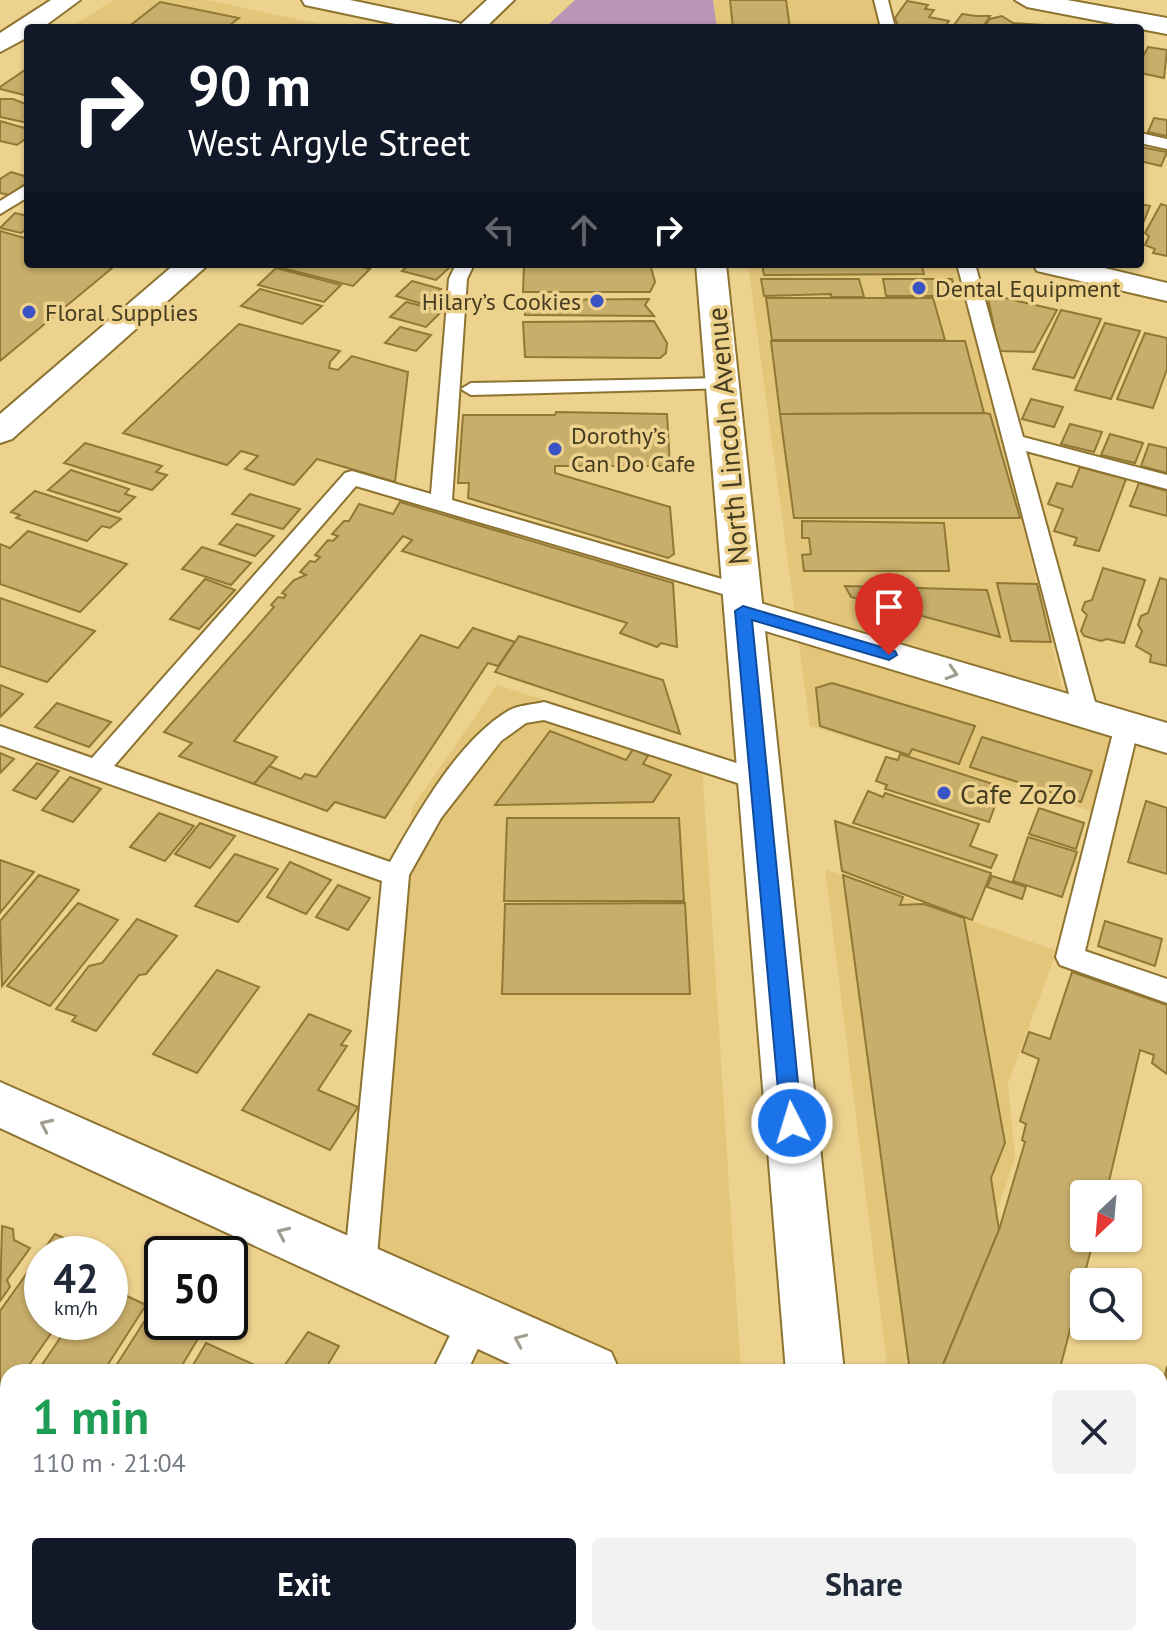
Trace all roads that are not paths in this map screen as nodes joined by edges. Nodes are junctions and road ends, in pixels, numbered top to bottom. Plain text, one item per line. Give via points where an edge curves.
1 (68, 0) edge
2 (314, 0) edge
3 (502, 0) edge
4 (881, 0) edge
5 (1027, 0) edge
6 (31, 24) edge
7 (431, 24) edge
8 (475, 24) edge
9 (887, 24) edge
10 (1167, 26) edge
11 (24, 28) edge
12 (0, 44) edge
13 (1144, 139) edge
14 (1167, 144) edge
15 (24, 192) edge
16 (0, 209) edge
17 (189, 268) edge
18 (463, 268) edge
19 (711, 268) edge
20 (967, 268) edge
21 (1065, 268) edge
22 (1167, 292) edge
23 (723, 384) junction
24 (471, 389) dead end
25 (0, 432) edge
26 (1012, 441) junction
27 (1167, 482) edge
28 (441, 504) junction
29 (742, 602) junction
30 (1086, 713) junction
31 (1127, 725) junction
32 (0, 735) edge
33 (1167, 738) edge
34 (96, 770) junction
35 (759, 780) junction
36 (396, 875) junction
37 (1167, 991) edge
38 (0, 1104) edge
39 (360, 1268) junction
40 (475, 1320) junction
41 (453, 1364) edge
42 (573, 1364) edge
43 (814, 1364) edge

1 - 6 main road
2 - 7 main road
3 - 8 main road
4 - 9 lane
5 - 10 main road
11 - 12 main road
13 - 14 lane
15 - 16 lane
17 - 25 main road
18 - 28 lane via 458,279
19 - 23 main road, North Lincoln Avenue
20 - 26 lane
21 - 22 main road
23 - 24 lane
23 - 29 main road, North Lincoln Avenue
26 - 27 lane
26 - 30 lane
28 - 29 lane
28 - 34 lane via 352,478
29 -> 30 main road
29 - 35 main road, North Lincoln Avenue
30 - 31 main road
31 - 33 main road
31 - 37 lane via 1070,957
32 - 34 lane
34 - 36 lane
35 - 36 lane via 544,711 519,716 492,735 432,811
35 - 43 main road, North Lincoln Avenue
36 - 39 lane
39 -> 38 main road
39 - 40 main road
40 - 41 lane
42 -> 40 main road

